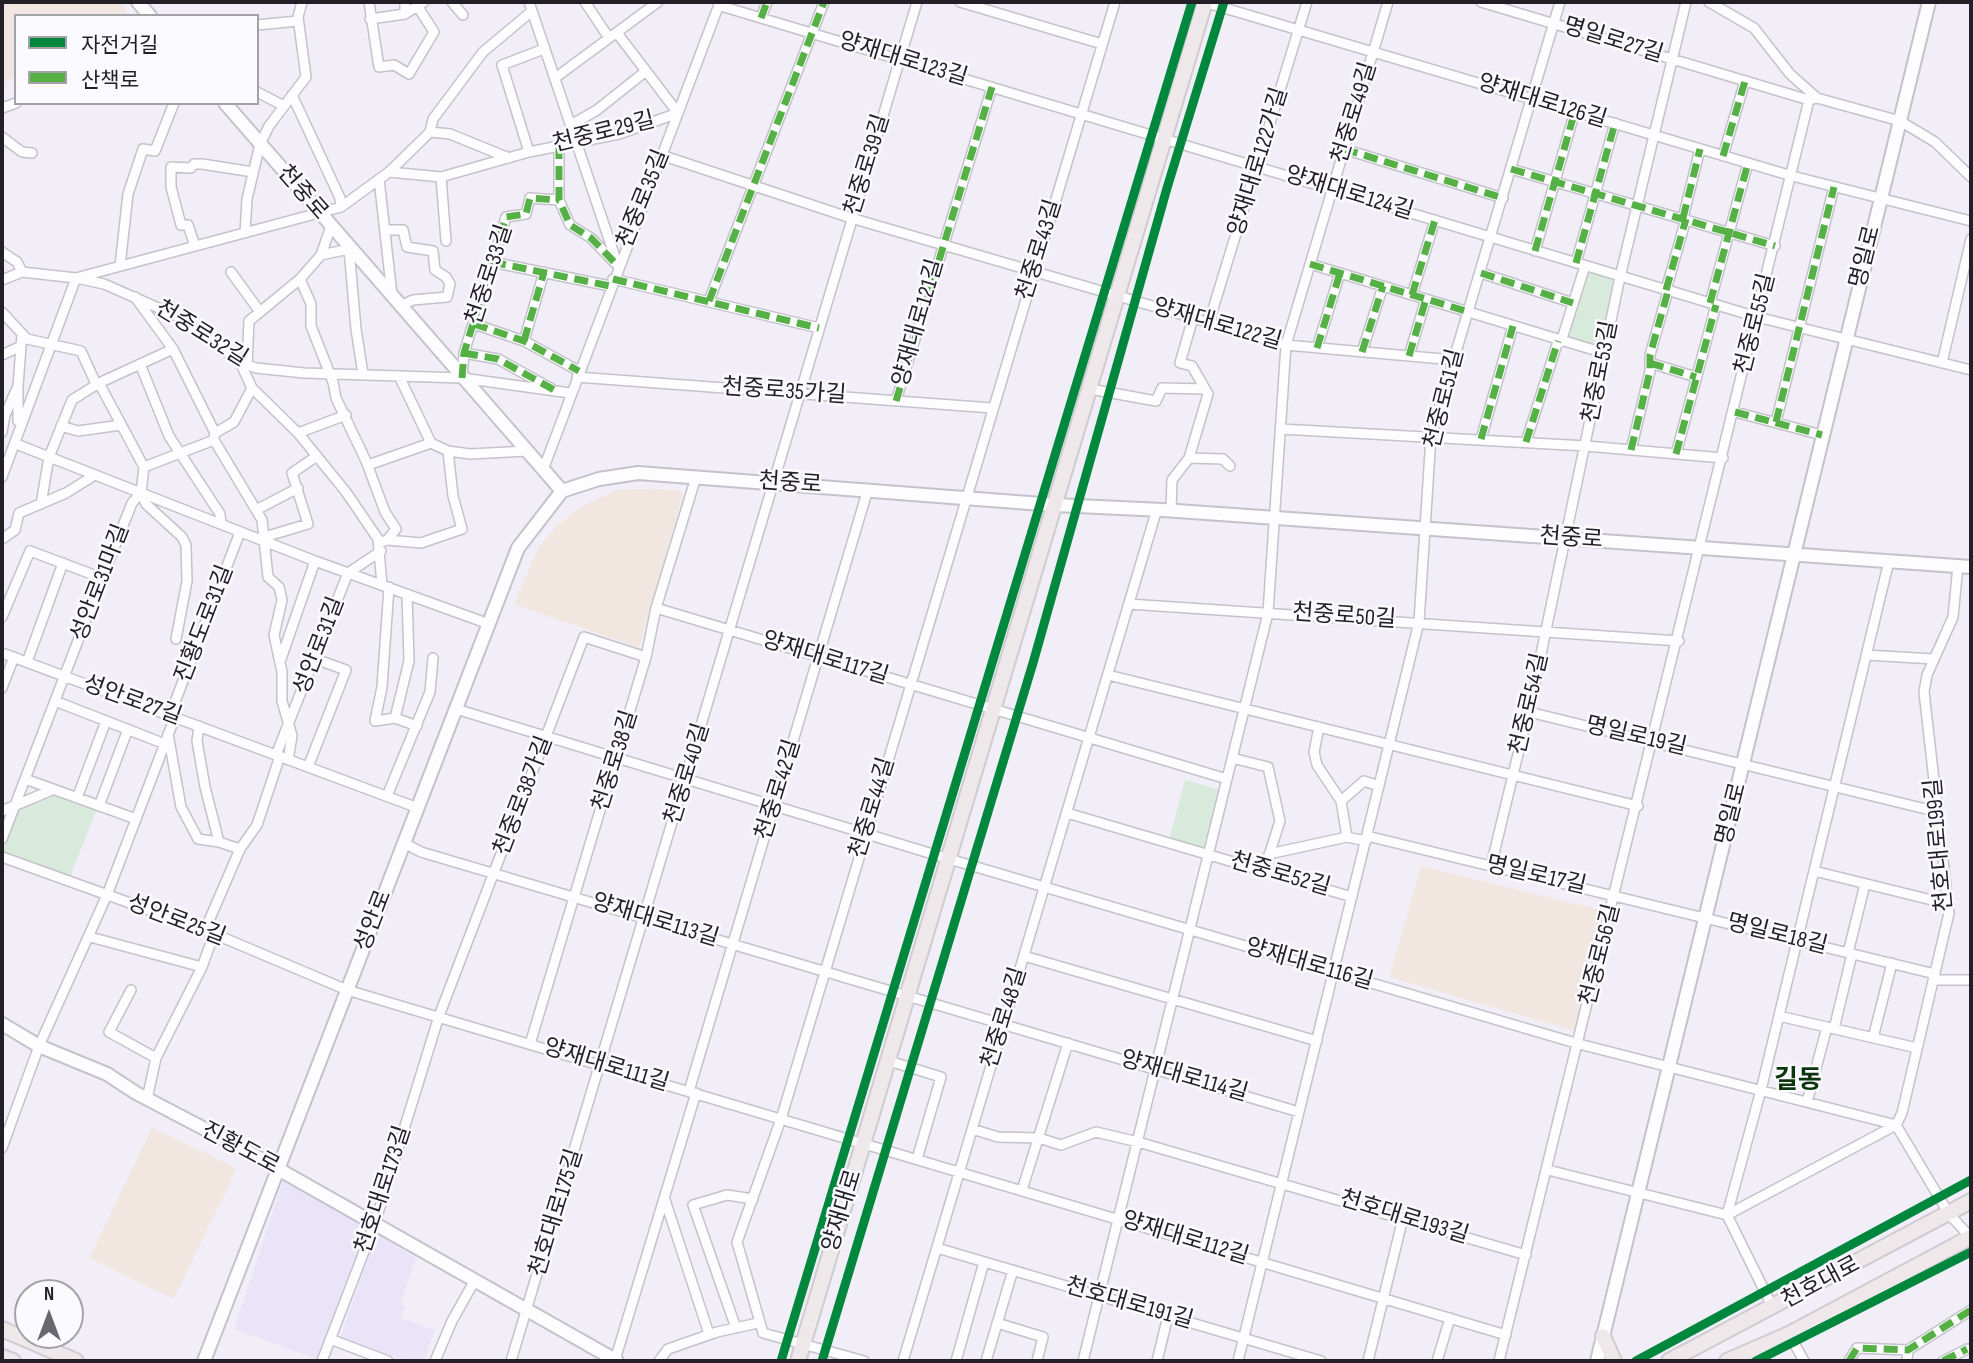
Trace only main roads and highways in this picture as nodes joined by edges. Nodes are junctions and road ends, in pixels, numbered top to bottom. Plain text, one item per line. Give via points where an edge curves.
1 (1205, 2) edge
2 (1971, 1201) edge
3 (1971, 1237) edge
4 (2, 1329) edge
5 (1603, 1336) road end
6 (2, 1357) edge
7 (13, 1361) edge
8 (76, 1361) edge
9 (798, 1361) edge
10 (1614, 1361) edge
11 (1669, 1361) edge
12 (1727, 1361) edge

1 - 9 main road, 양재대로
2 - 11 main road, 천호대로
3 - 12 main road, 천호대로 via 1788,1334
4 - 8 main road
5 - 10 main road
6 - 7 main road

